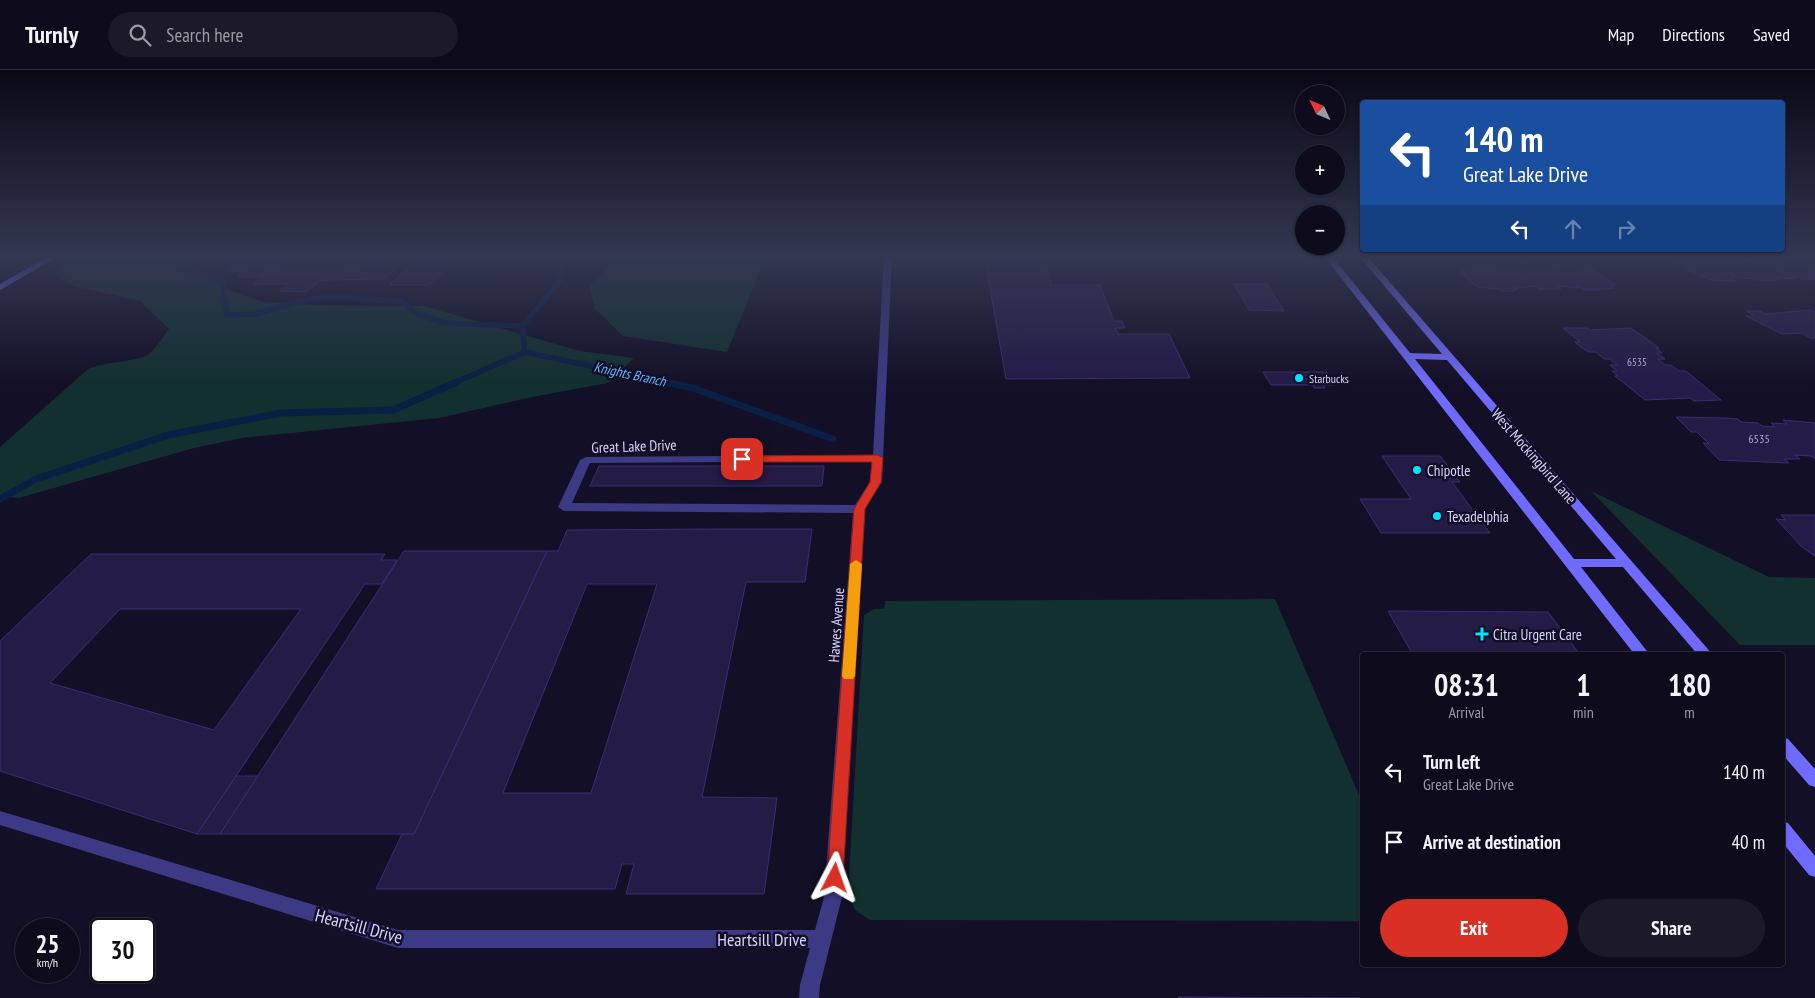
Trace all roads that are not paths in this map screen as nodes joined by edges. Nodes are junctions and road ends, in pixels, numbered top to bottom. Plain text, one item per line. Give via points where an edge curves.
1 (886, 299) edge
2 (1362, 299) edge
3 (1400, 299) edge
4 (1407, 356) junction
5 (1450, 357) junction
6 (878, 458) junction
7 (859, 509) junction
8 (1569, 563) junction
9 (1626, 563) junction
10 (1641, 652) edge
11 (1703, 652) edge
12 (1785, 746) edge
13 (1815, 780) edge
14 (0, 818) edge
15 (1785, 832) edge
16 (1815, 869) edge
17 (823, 939) junction
18 (809, 998) edge

1 - 6 street, Hawes Avenue
2 - 4 main road
3 - 5 main road, West Mockingbird Lane
4 - 5 main road
4 - 8 main road
5 - 9 main road, West Mockingbird Lane
6 - 7 street, Hawes Avenue via 876,482
6 - 7 street, Great Lake Drive via 586,460 564,507
7 - 17 street, Hawes Avenue via 833,897
8 - 9 main road
8 - 10 main road
9 - 11 main road, West Mockingbird Lane
12 - 13 main road
14 - 17 street, Heartsill Drive via 398,939
15 - 16 main road
17 - 18 street, Hawes Avenue

